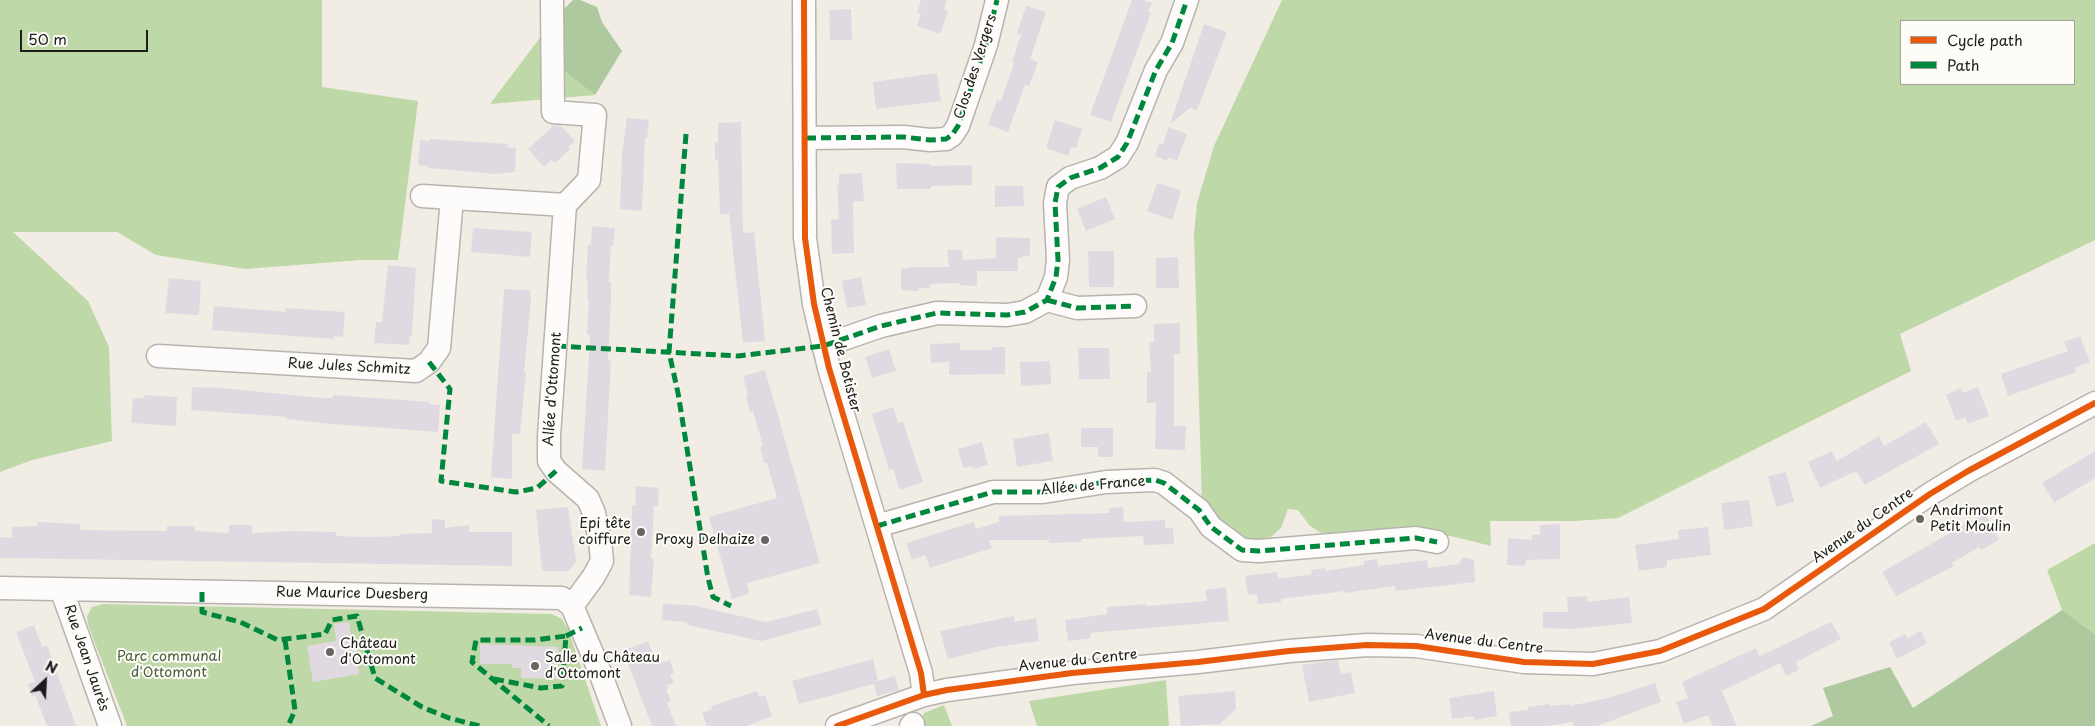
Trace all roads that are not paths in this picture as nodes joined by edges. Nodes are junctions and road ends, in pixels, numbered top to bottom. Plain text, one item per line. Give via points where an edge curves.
1 (552, 0) edge
2 (804, 0) edge
3 (997, 0) edge
4 (1187, 0) edge
5 (806, 138) junction
6 (422, 196) dead end
7 (452, 198) junction
8 (565, 205) junction
9 (1047, 300) junction
10 (1135, 306) dead end
11 (823, 346) junction
12 (158, 356) dead end
13 (2095, 403) edge
14 (876, 526) junction
15 (1437, 542) dead end
16 (0, 588) edge
17 (62, 591) junction
18 (572, 606) junction
19 (924, 695) junction
20 (110, 726) edge
21 (620, 726) edge
22 (836, 726) edge

1 - 8 street via 553,112 595,115 589,180
2 - 5 street, Chemin de Botister
3 - 5 street, Clos des Vergers via 986,45 952,135 946,139 930,140 903,137
4 - 9 street via 1172,43 1156,70 1128,143 1118,157 1100,168 1070,178 1058,187 1055,203 1058,260 1056,277
5 - 11 street, Chemin de Botister via 806,238
6 - 7 street
7 - 8 street
7 - 12 street, Rue Jules Schmitz via 439,348 429,362 416,371
8 - 18 street, Allée d'Ottomont via 548,461 588,499 600,540 602,561
9 - 10 street via 1077,308
9 - 11 street via 1025,312 1007,315 937,313 881,326
11 - 14 street, Chemin de Botister
13 - 19 street, Avenue du Centre via 1930,494 1764,609 1660,651 1593,664 1524,662 1416,646 1367,645 1072,673
14 - 15 street, Allée de France via 993,492 1042,492 1106,482 1155,480 1164,483 1199,510 1211,527 1242,550 1416,538
14 - 19 street, Chemin de Botister via 921,673
16 - 17 street, Rue Maurice Duesberg
17 - 18 street, Rue Maurice Duesberg via 562,598
17 - 20 street, Rue Jean Jaurès
18 - 21 street
19 - 22 street, Avenue du Centre

